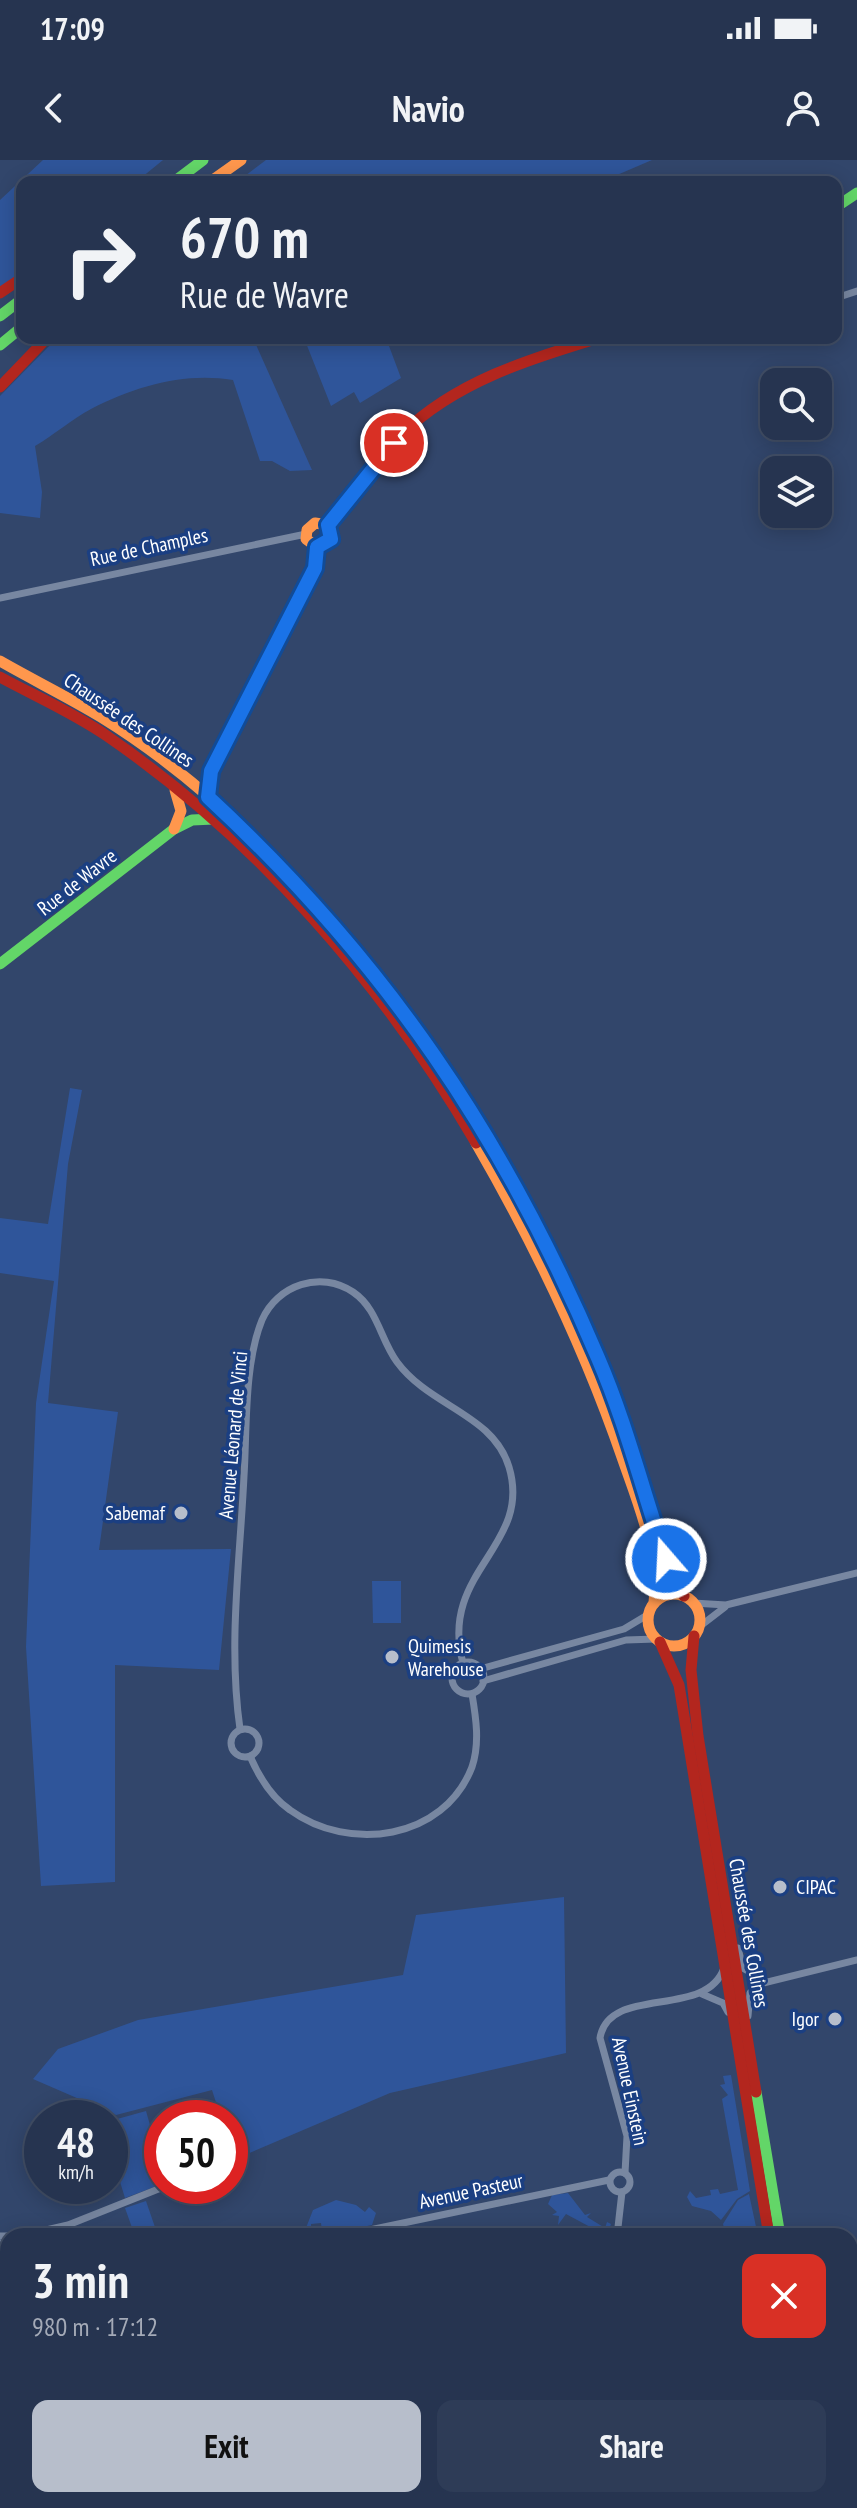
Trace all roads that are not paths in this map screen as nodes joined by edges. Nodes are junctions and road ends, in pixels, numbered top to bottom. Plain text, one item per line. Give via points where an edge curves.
1 (203, 160) edge
2 (241, 160) edge
3 (182, 176) edge
4 (218, 176) edge
5 (16, 304) edge
6 (0, 316) edge
7 (16, 332) edge
8 (41, 344) edge
9 (580, 344) edge
10 (0, 345) edge
11 (0, 387) edge
12 (328, 525) junction
13 (306, 534) junction
14 (317, 547) junction
15 (0, 598) edge
16 (0, 661) edge
17 (0, 677) edge
18 (211, 771) junction
19 (175, 779) junction
20 (202, 801) junction
21 (214, 819) junction
22 (174, 829) junction
23 (0, 964) edge
24 (857, 1573) edge
25 (689, 1600) junction
26 (726, 1605) junction
27 (652, 1608) junction
28 (696, 1632) junction
29 (658, 1640) junction
30 (463, 1663) junction
31 (480, 1669) junction
32 (483, 1681) junction
33 (472, 1694) junction
34 (240, 1729) junction
35 (250, 1756) junction
36 (717, 1861) junction
37 (857, 1960) edge
38 (724, 1968) junction
39 (764, 1981) junction
40 (702, 1994) junction
41 (748, 2029) junction
42 (753, 2123) junction
43 (625, 2173) junction
44 (609, 2180) junction
45 (622, 2192) junction
46 (144, 2195) edge
47 (55, 2228) edge
48 (379, 2228) edge
49 (618, 2228) edge
50 (768, 2228) edge
51 (779, 2228) edge

1 - 3 main road
2 - 4 main road
5 - 6 main road
7 - 10 main road
8 - 11 main road
9 - 12 main road via 500,370 435,405 381,457
12 - 13 main road, Rue de Champles via 315,523
12 - 14 main road via 331,539
13 - 14 main road
13 - 15 street, Rue de Champles
14 - 18 main road via 315,568
16 - 19 main road, Chaussée des Collines via 89,710
17 - 19 main road, Chaussée des Collines
18 - 19 main road
18 - 20 main road
19 - 20 main road, Chaussée des Collines
19 - 22 main road via 181,803
20 - 21 main road
20 - 25 main road, Chaussée des Collines via 317,906 402,1007 487,1134 553,1258 599,1360 666,1559
21 - 22 main road, Rue de Wavre via 192,820
21 - 27 main road via 321,928 391,1013 475,1138 539,1252 585,1357 627,1474 652,1560
22 - 23 main road, Rue de Wavre
24 - 26 street
25 - 26 street
25 - 27 main road via 668,1595
25 - 28 main road
26 - 28 street
27 - 29 main road via 649,1627
27 - 31 street via 624,1629
28 - 29 main road via 682,1645
28 - 36 main road, Chaussée des Collines via 692,1689
29 - 32 street via 626,1640
29 - 38 main road, Chaussée des Collines via 679,1685
30 - 31 street
30 - 33 street, Avenue Léonard de Vinci via 454,1671 452,1683 459,1692
30 - 34 street, Avenue Léonard de Vinci via 456,1639 458,1615 477,1570 505,1530 512,1508 509,1466 489,1431 410,1378 367,1304 351,1290 331,1283 298,1285 268,1310 254,1358 234,1656
31 - 32 street
32 - 33 street
33 - 35 street, Avenue Léonard de Vinci via 477,1744 459,1791 441,1811 394,1832 347,1834 289,1810 273,1795
34 - 35 street, Avenue Léonard de Vinci via 250,1729 258,1737 257,1750
34 - 35 street, Avenue Léonard de Vinci via 232,1736 232,1749
36 - 39 street via 727,1884 743,1968
36 - 41 main road, Chaussée des Collines
37 - 39 street
38 - 40 street
38 - 42 main road, Chaussée des Collines
39 - 41 street via 750,1993
40 - 42 street via 727,2008 744,2107
40 - 43 street, Avenue Einstein via 614,2015 602,2028 600,2038 627,2136
41 - 51 main road, Chaussée des Collines
42 - 50 main road, Chaussée des Collines
43 - 44 street, Avenue Einstein
43 - 45 street, Avenue Einstein via 629,2186
44 - 45 street via 614,2191
44 - 48 street, Avenue Pasteur
45 - 49 street, Avenue Einstein
46 - 47 street

